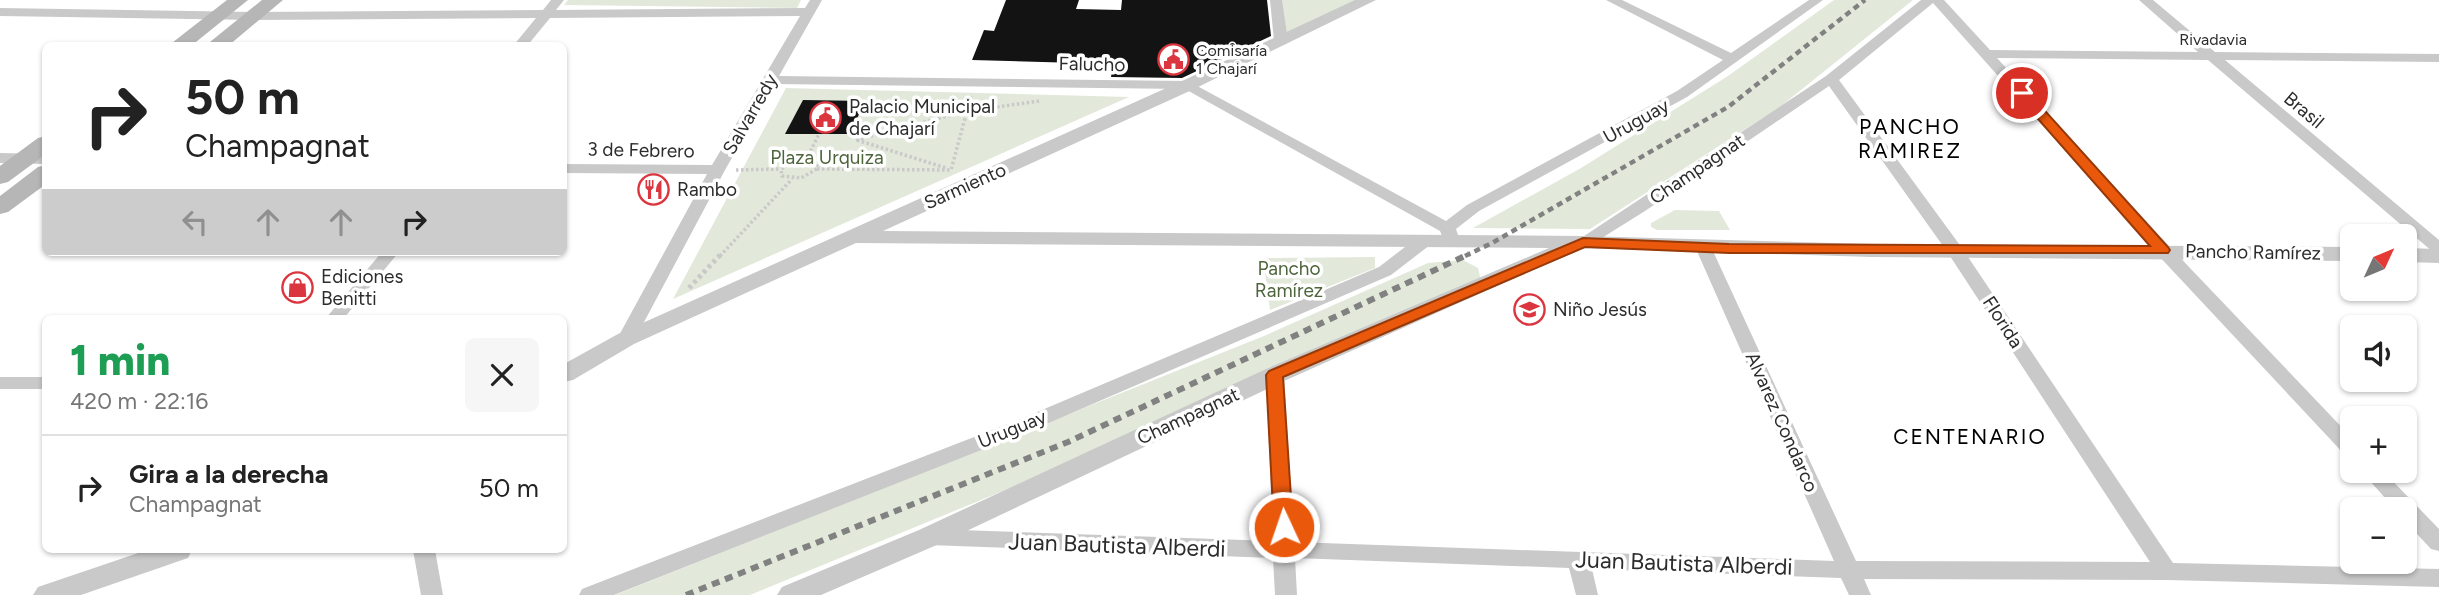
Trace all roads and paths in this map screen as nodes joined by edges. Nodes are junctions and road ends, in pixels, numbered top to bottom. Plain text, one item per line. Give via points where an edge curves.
1 (239, 0) edge
2 (274, 0) edge
3 (558, 0) edge
4 (1276, 0) edge
5 (1368, 0) edge
6 (1612, 0) edge
7 (1817, 0) edge
8 (1929, 0) edge
9 (1937, 0) edge
10 (2145, 0) edge
11 (812, 6) edge
12 (0, 12) edge
13 (547, 13) junction
14 (219, 15) junction
15 (255, 16) junction
16 (1281, 41) junction
17 (183, 42) edge
18 (220, 42) edge
19 (522, 42) edge
20 (1987, 54) junction
21 (2211, 57) junction
22 (2439, 58) edge
23 (1732, 59) junction
24 (1831, 79) junction
25 (769, 80) junction
26 (1188, 85) junction
27 (819, 134) dead end
28 (0, 158) edge
29 (35, 159) edge
30 (806, 160) junction
31 (567, 168) edge
32 (817, 169) junction
33 (717, 170) junction
34 (781, 170) junction
35 (951, 170) junction
36 (42, 175) edge
37 (0, 177) edge
38 (981, 178) junction
39 (792, 179) junction
40 (0, 207) edge
41 (1449, 234) junction
42 (851, 237) junction
43 (1424, 241) junction
44 (1583, 242) junction
45 (1704, 248) junction
46 (2439, 248) edge
47 (2163, 250) junction
48 (1956, 252) junction
49 (2340, 254) edge
50 (2417, 255) edge
51 (388, 256) edge
52 (2439, 256) edge
53 (681, 297) dead end
54 (338, 315) edge
55 (626, 339) junction
56 (567, 372) edge
57 (1275, 375) junction
58 (0, 383) edge
59 (42, 383) edge
60 (2340, 437) edge
61 (2382, 483) edge
62 (929, 537) junction
63 (2439, 542) edge
64 (1285, 552) junction
65 (163, 553) edge
66 (425, 553) edge
67 (143, 557) edge
68 (1578, 559) junction
69 (1849, 570) junction
70 (2167, 571) junction
71 (2439, 578) edge
72 (48, 595) edge
73 (432, 595) edge
74 (590, 595) edge
75 (792, 595) edge
76 (1286, 595) edge
77 (1587, 595) edge
78 (1860, 595) edge

1 - 14 main road
2 - 15 main road
3 - 13 street
4 - 16 street
5 - 16 street, Sarmiento
6 - 23 street
7 - 23 street, Uruguay
8 - 24 street, Champagnat
9 - 20 street
10 - 21 street, Brasil
11 - 13 street
11 - 25 street, Salvarredy
12 - 14 street
13 - 15 street
13 - 19 street
14 - 15 street
14 - 17 main road
15 - 18 main road
16 - 26 street, Sarmiento
20 - 21 street, Rivadavia
20 - 47 street
21 - 22 street, Rivadavia
21 - 46 street, Brasil
23 - 41 street, Uruguay via 1636,122 1474,208
24 - 44 street, Champagnat
24 - 48 street, Florida
25 - 26 street, Falucho
25 - 33 street, Salvarredy
26 - 38 street, Sarmiento
26 - 41 street, Falucho
27 - 30 path
28 - 29 street
29 - 37 main road
30 - 32 path via 817,164
30 - 34 path via 795,160
31 - 33 street, 3 de Febrero
32 - 35 path
32 - 39 path
33 - 34 path
33 - 55 street, Salvarredy
34 - 39 path via 782,176
35 - 35 path via 939,166 856,140 967,111
35 - 38 path
36 - 40 main road
38 - 42 street, Sarmiento
39 - 53 path
41 - 43 street, Pancho Ramírez
41 - 44 street, Pancho Ramírez
42 - 43 street, Pancho Ramírez
42 - 55 street, Sarmiento
43 - 74 street, Uruguay via 1385,271 1030,423
44 - 45 street, Pancho Ramírez
44 - 57 street, Champagnat
45 - 48 street, Pancho Ramírez
45 - 69 street, Alvarez Condarco
47 - 48 street, Pancho Ramírez
47 - 49 street, Pancho Ramírez
47 - 60 street
48 - 70 street, Florida
50 - 52 street
51 - 54 street
55 - 56 street, Sarmiento
57 - 62 street, Champagnat
57 - 64 street
58 - 59 street
61 - 63 street
62 - 64 street, Juan Bautista Alberdi
62 - 75 street, Champagnat
64 - 68 street, Juan Bautista Alberdi
64 - 76 street
65 - 67 street
66 - 73 street
67 - 72 street
68 - 69 street, Juan Bautista Alberdi
68 - 77 street
69 - 70 street, Juan Bautista Alberdi
69 - 78 street, Alvarez Condarco
70 - 71 street, Juan Bautista Alberdi

